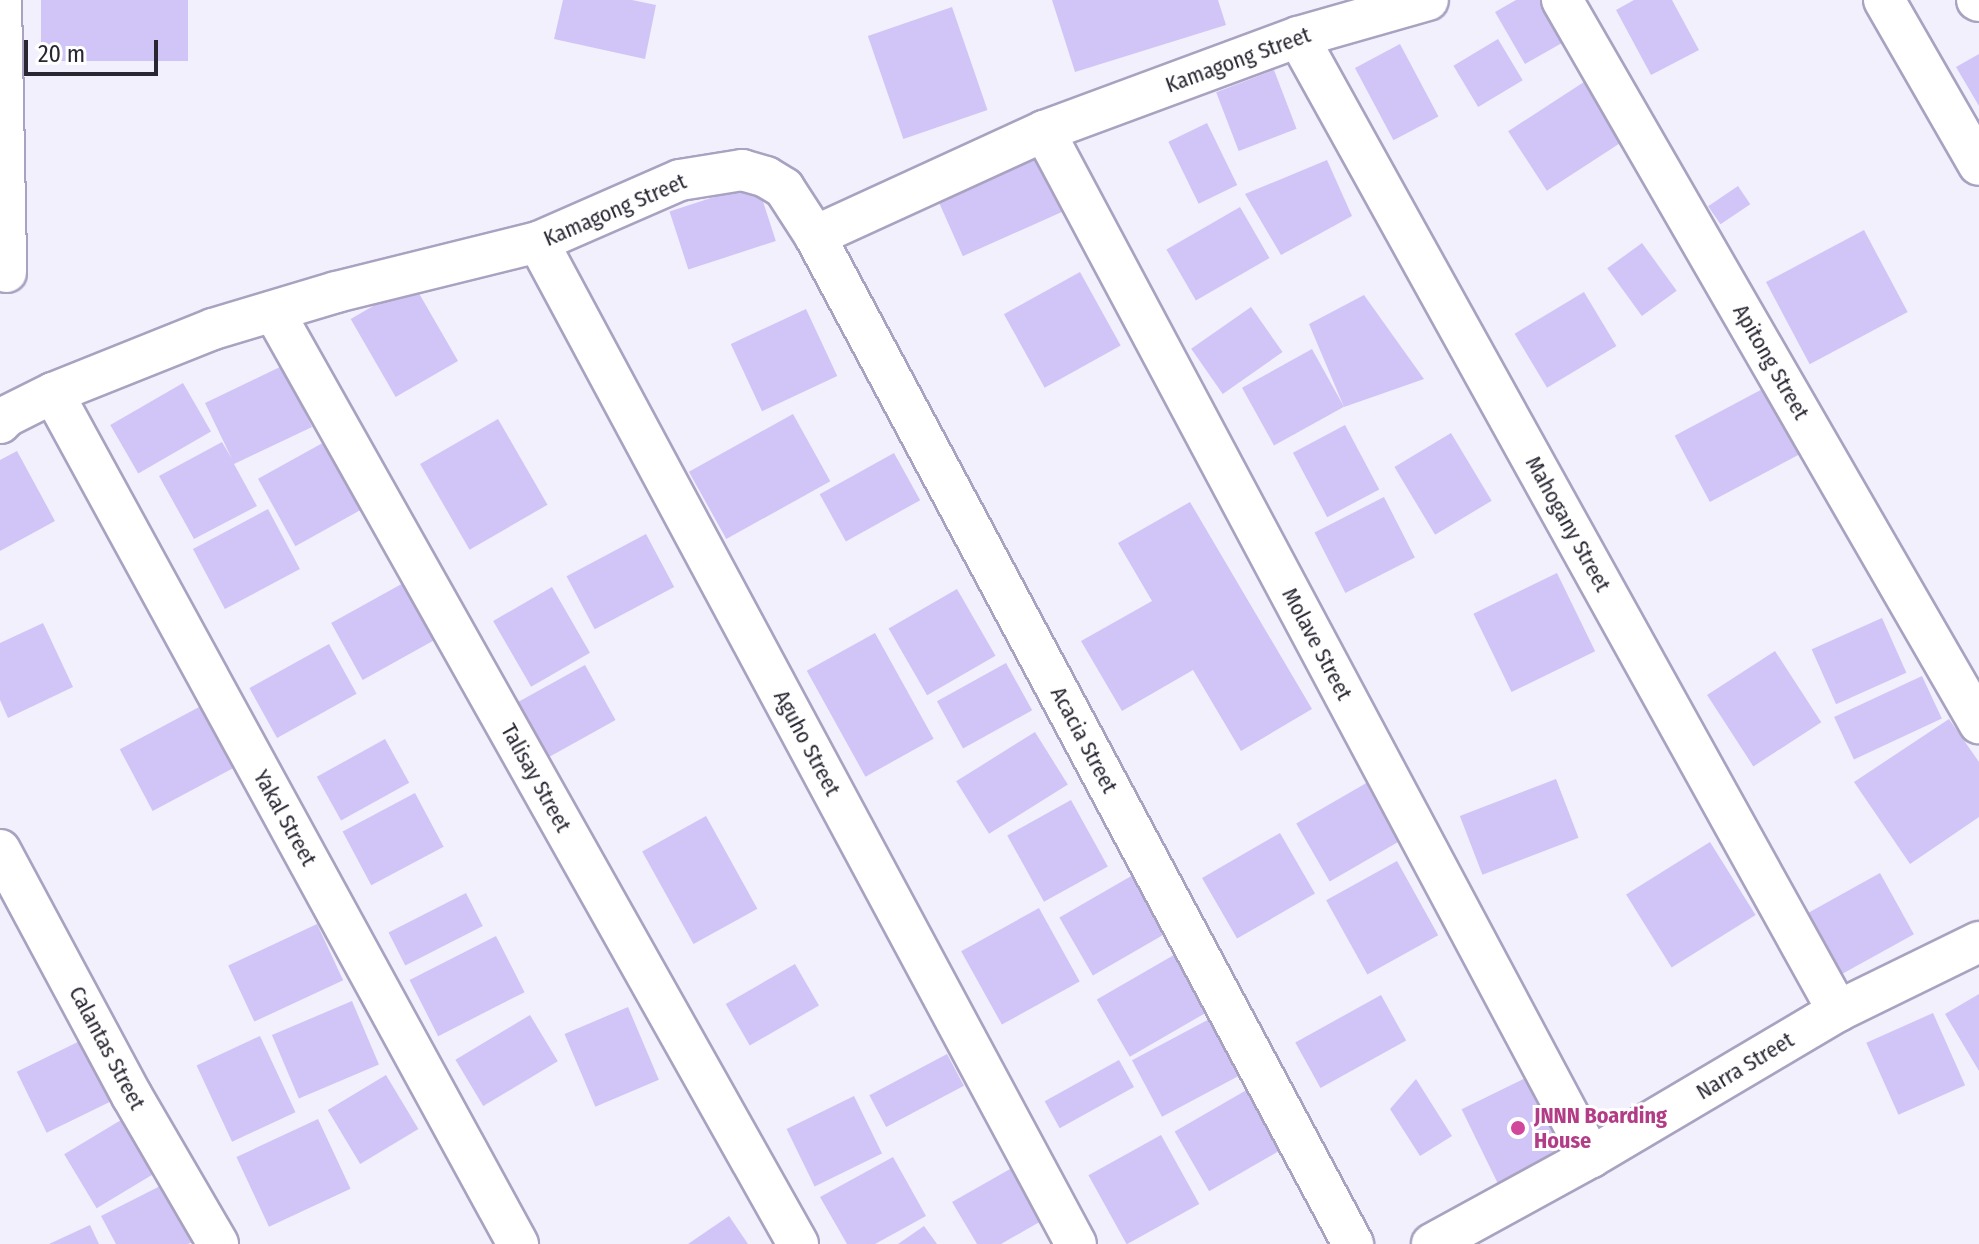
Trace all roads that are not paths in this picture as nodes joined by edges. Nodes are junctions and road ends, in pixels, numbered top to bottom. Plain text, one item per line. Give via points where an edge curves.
1 (1, 0) edge
2 (1428, 0) edge
3 (1562, 0) edge
4 (1884, 0) edge
5 (1298, 37) junction
6 (1044, 131) junction
7 (1979, 165) edge
8 (815, 236) junction
9 (538, 242) junction
10 (6, 272) dead end
11 (274, 312) junction
12 (53, 393) junction
13 (0, 423) edge
14 (1979, 723) edge
15 (0, 850) edge
16 (1979, 942) edge
17 (1838, 1011) junction
18 (1591, 1157) junction
19 (218, 1244) edge
20 (518, 1244) edge
21 (798, 1244) edge
22 (1076, 1244) edge
23 (1353, 1244) edge
24 (1432, 1244) edge

1 - 10 street
2 - 5 street, Kamagong Street
3 - 14 street, Apitong Street
4 - 7 street
5 - 6 street, Kamagong Street
5 - 17 street, Mahogany Street
6 - 8 street, Kamagong Street
6 - 18 street, Molave Street
8 - 9 street, Kamagong Street via 784,188 742,170 680,180
8 - 23 street, Acacia Street
9 - 11 street, Kamagong Street
9 - 22 street, Aguho Street
11 - 12 street, Kamagong Street via 171,343
11 - 21 street, Talisay Street
12 - 13 street, Kamagong Street
12 - 20 street, Yakal Street
15 - 19 street, Calantas Street
16 - 17 street, Narra Street
17 - 18 street, Narra Street
18 - 24 street, Narra Street

